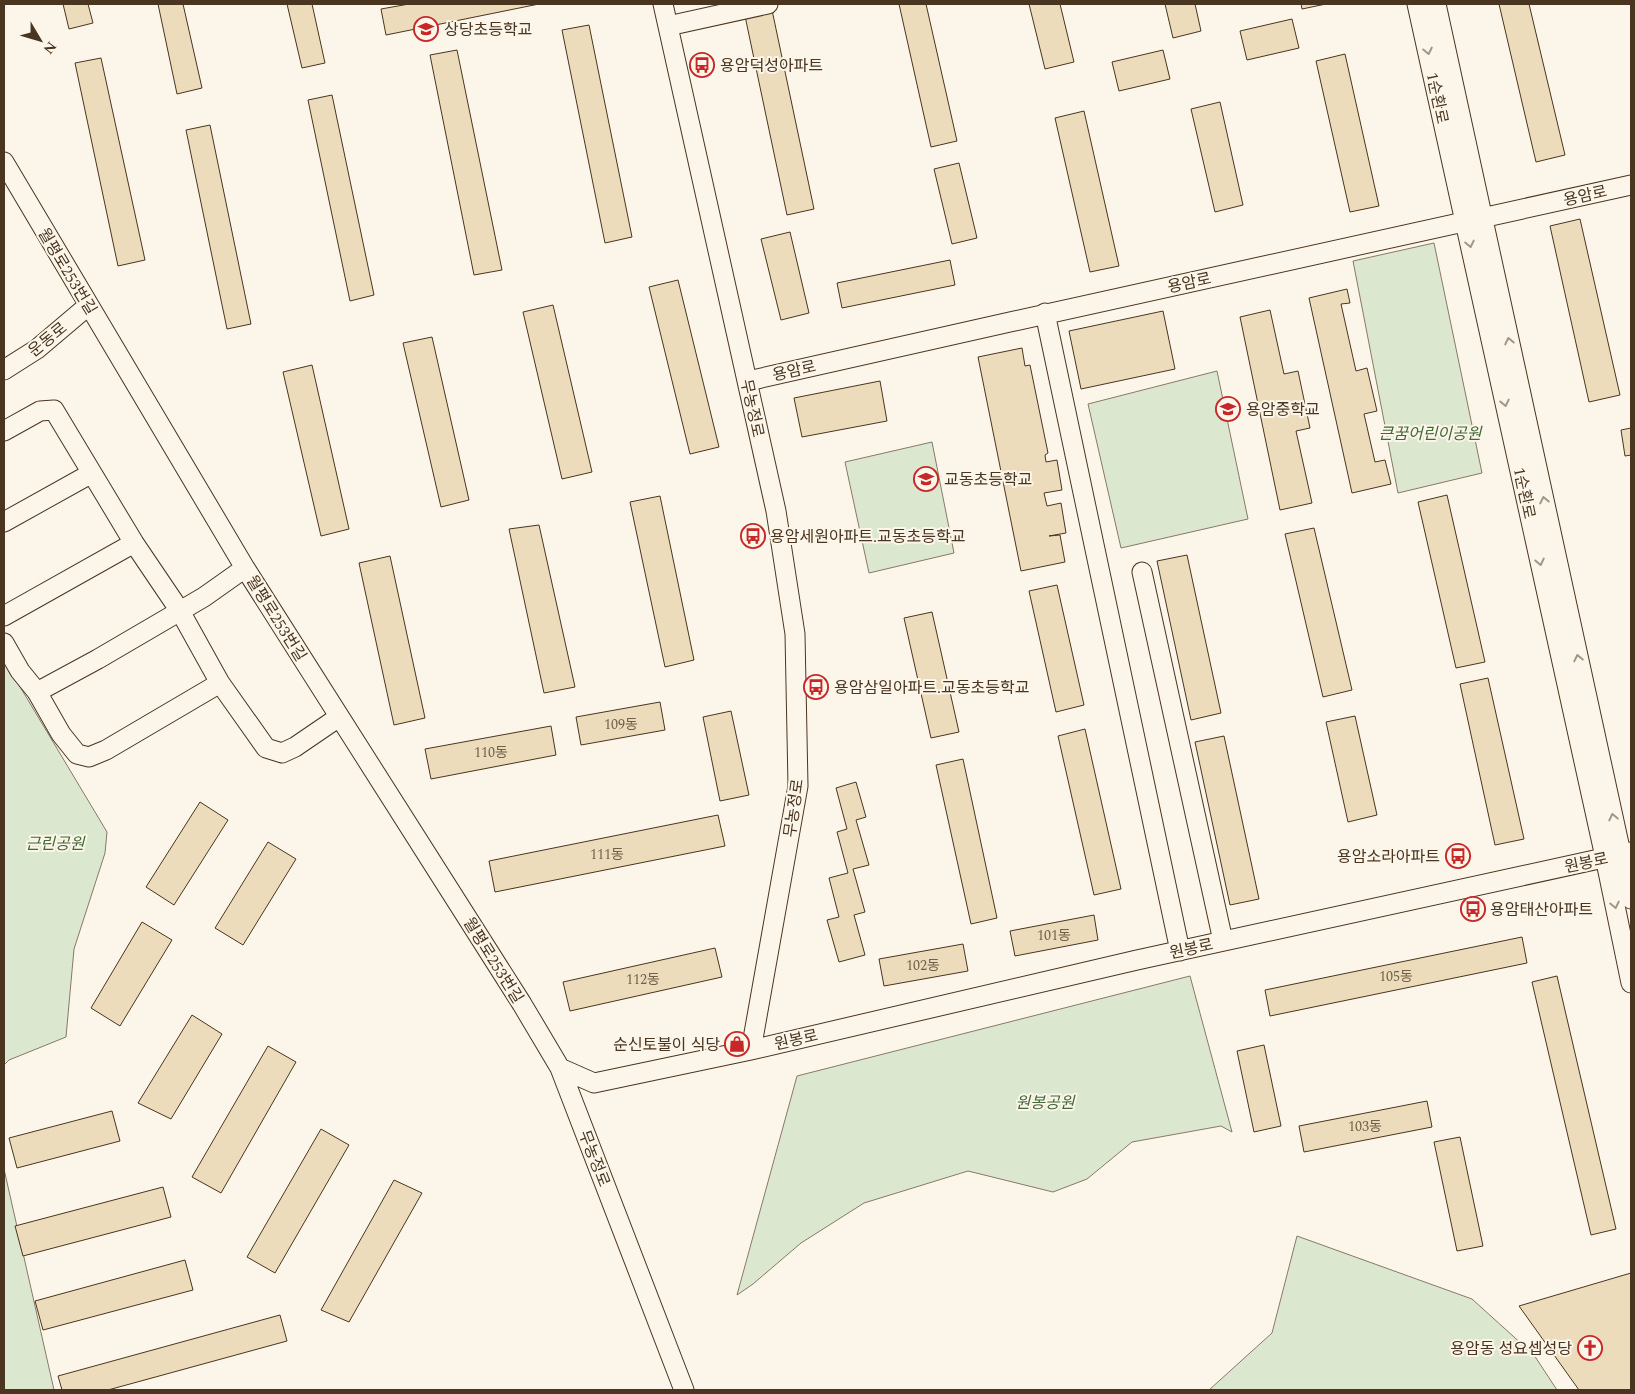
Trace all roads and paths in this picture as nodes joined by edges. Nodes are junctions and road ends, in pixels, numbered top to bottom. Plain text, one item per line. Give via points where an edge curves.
1 (663, 4) edge
2 (768, 4) edge
3 (1417, 4) edge
4 (1436, 4) edge
5 (668, 26) junction
6 (4, 162) edge
7 (1631, 184) edge
8 (1474, 221) junction
9 (89, 305) junction
10 (1045, 313) junction
11 (4, 370) edge
12 (748, 381) junction
13 (4, 431) edge
14 (92, 473) junction
15 (4, 522) edge
16 (134, 543) junction
17 (245, 568) junction
18 (1142, 572) dead end
19 (180, 611) junction
20 (4, 616) edge
21 (4, 644) edge
22 (220, 682) junction
23 (37, 692) junction
24 (339, 717) junction
25 (1619, 854) edge
26 (1631, 899) edge
27 (1223, 941) junction
28 (1180, 951) junction
29 (1631, 983) edge
30 (751, 1050) junction
31 (560, 1068) junction
32 (684, 1390) edge

1 - 5 street, 무농정로
2 - 5 street
3 -> 8 street, 1순환로
4 - 8 street, 1순환로
5 - 12 street, 무농정로
6 - 9 street, 월평로253번길
7 - 8 street, 용암로
8 - 10 street, 용암로
8 - 25 street, 1순환로
9 - 11 street, 운동로 via 37,350
9 - 17 street, 월평로253번길
10 - 12 street, 용암로
10 - 28 street
12 - 30 street, 무농정로 via 776,511 795,634 798,786
13 - 14 street via 40,410 54,410
14 - 15 street
14 - 16 street
16 - 19 street
16 - 20 street
17 - 19 street
17 - 24 street, 월평로253번길
18 - 27 street
19 - 22 street
19 - 23 street
21 - 23 street
22 - 23 street via 89,757 77,754 60,734
22 - 24 street via 266,748 282,753
24 - 31 street, 월평로253번길
25 - 26 street, 1순환로
25 - 27 street, 원봉로
25 -> 29 street, 1순환로
27 - 28 street, 원봉로
28 - 30 street, 원봉로
30 - 31 street via 594,1084
31 - 32 street, 무농정로

